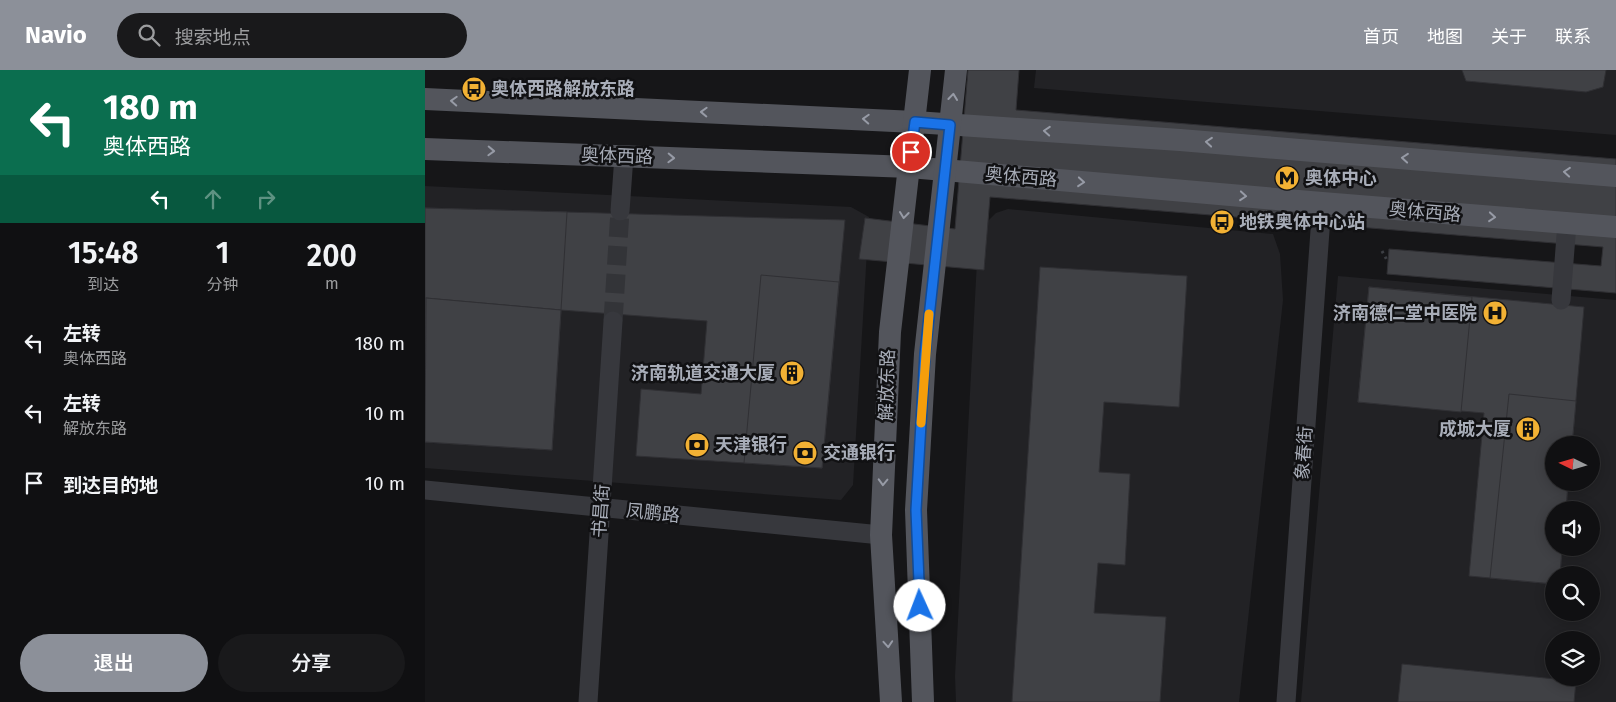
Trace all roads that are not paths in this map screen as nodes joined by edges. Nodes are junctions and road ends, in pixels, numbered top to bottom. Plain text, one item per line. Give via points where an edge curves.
1 (920, 70) edge
2 (956, 70) edge
3 (425, 99) edge
4 (915, 122) junction
5 (950, 125) junction
6 (425, 149) edge
7 (624, 156) junction
8 (910, 167) junction
9 (945, 170) junction
10 (1616, 176) edge
11 (1322, 204) junction
12 (620, 211) tunnel mouth
13 (1567, 223) junction
14 (1616, 227) edge
15 (1561, 300) dead end
16 (613, 321) tunnel mouth
17 (425, 490) edge
18 (601, 508) junction
19 (881, 536) junction
20 (588, 702) edge
21 (891, 702) edge
22 (923, 702) edge
23 (1286, 702) edge

1 - 4 main road, 解放东路
5 -> 2 main road, 解放东路
4 -> 3 main road
4 - 5 main road
4 - 8 main road, 解放东路
5 - 9 main road, 解放东路
10 -> 5 main road via 1180,140
6 -> 7 main road, 奥体西路
7 -> 8 main road, 奥体西路
7 - 12 street
8 - 9 main road, 奥体西路
8 -> 19 main road, 解放东路 via 890,332
9 -> 11 main road, 奥体西路
9 - 22 main road, 解放东路 via 925,354 916,510
11 -> 13 main road, 奥体西路
11 - 23 street, 象春街
13 - 14 main road, 奥体西路
13 - 15 street
16 - 18 street, 书昌街
17 - 18 street, 凤鹏路
18 - 19 street, 凤鹏路
18 - 20 street, 书昌街
19 -> 21 main road, 解放东路

